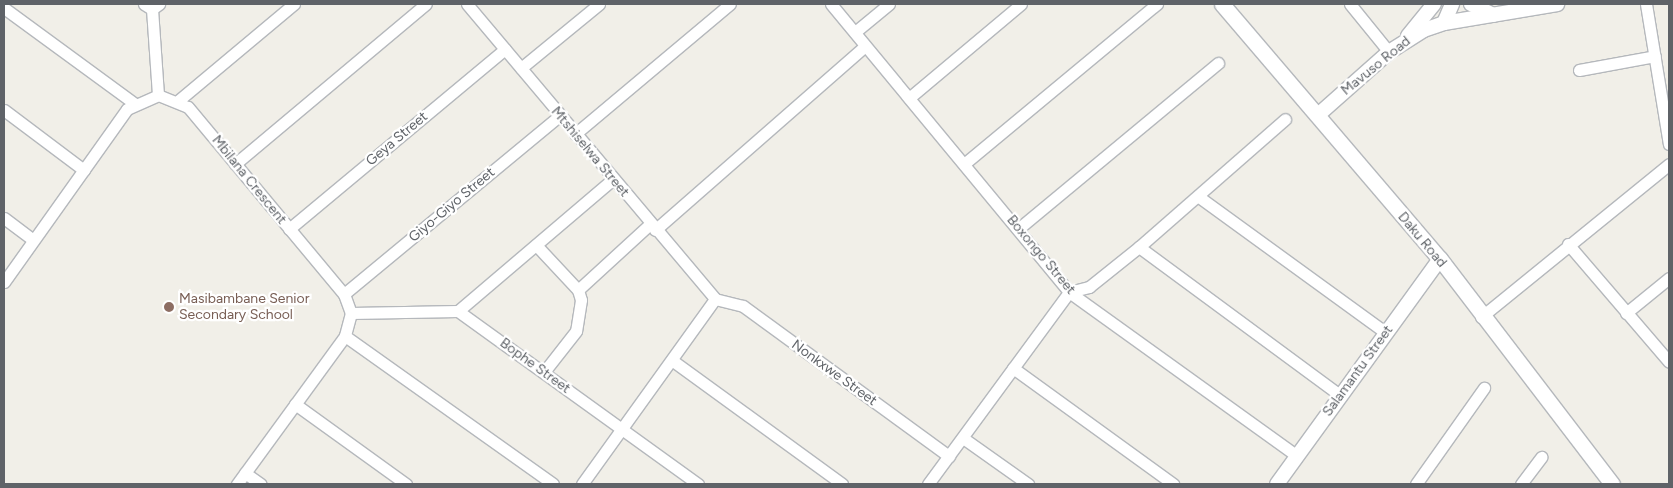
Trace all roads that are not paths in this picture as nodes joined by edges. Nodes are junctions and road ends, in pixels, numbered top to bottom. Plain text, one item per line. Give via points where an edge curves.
1 (294, 4) edge
2 (426, 4) edge
3 (467, 4) edge
4 (599, 4) edge
5 (730, 4) edge
6 (831, 4) edge
7 (889, 4) edge
8 (1021, 4) edge
9 (1157, 4) edge
10 (1222, 4) edge
11 (1350, 4) edge
12 (1434, 4) edge
13 (1452, 4) edge
14 (1471, 4) edge
15 (1556, 4) edge
16 (1646, 4) edge
17 (152, 6) edge
18 (4, 8) edge
19 (1497, 16) junction
20 (1444, 22) junction
21 (855, 32) junction
22 (1404, 40) junction
23 (865, 46) junction
24 (505, 50) junction
25 (1389, 52) junction
26 (1655, 56) junction
27 (1218, 63) dead end
28 (521, 68) junction
29 (1579, 70) dead end
30 (1664, 77) edge
31 (158, 95) junction
32 (909, 98) junction
33 (179, 100) junction
34 (134, 103) junction
35 (4, 110) edge
36 (560, 115) junction
37 (1318, 115) junction
38 (1285, 119) dead end
39 (575, 134) junction
40 (1669, 144) edge
41 (235, 164) junction
42 (964, 164) junction
43 (1669, 164) edge
44 (84, 170) junction
45 (613, 180) junction
46 (1199, 197) junction
47 (4, 218) edge
48 (653, 227) junction
49 (289, 229) junction
50 (1018, 229) junction
51 (34, 240) junction
52 (1568, 244) junction
53 (536, 245) junction
54 (1139, 247) junction
55 (1440, 259) junction
56 (1669, 278) edge
57 (4, 282) edge
58 (578, 290) junction
59 (1069, 292) junction
60 (344, 294) junction
61 (715, 299) junction
62 (458, 311) junction
63 (1626, 312) junction
64 (351, 313) junction
65 (1481, 317) junction
66 (1386, 333) junction
67 (345, 336) junction
68 (673, 361) junction
69 (1669, 362) edge
70 (1013, 368) junction
71 (544, 372) junction
72 (1484, 388) dead end
73 (1340, 395) junction
74 (295, 404) junction
75 (623, 430) junction
76 (964, 438) junction
77 (948, 456) junction
78 (1297, 456) junction
79 (1540, 457) dead end
80 (245, 473) junction
81 (237, 484) edge
82 (261, 484) edge
83 (406, 484) edge
84 (553, 484) edge
85 (582, 484) edge
86 (698, 484) edge
87 (842, 484) edge
88 (928, 484) edge
89 (1028, 484) edge
90 (1173, 484) edge
91 (1277, 484) edge
92 (1416, 484) edge
93 (1521, 484) edge
94 (1612, 484) edge

1 - 33 street
2 - 41 street
3 - 24 street, Mtshiselwa Street
4 - 28 street
5 - 39 street
6 - 21 street, Boxongo Street
7 - 21 street
8 - 32 street
9 - 42 street
10 - 37 main road, Daku Road
11 - 25 street
12 - 22 street
13 - 20 street
14 - 19 street
15 - 19 street, Mavuso Road
16 - 26 street
17 - 31 street
18 - 34 street
19 - 20 street, Mavuso Road
20 - 22 street, Mavuso Road
21 - 23 street, Boxongo Street
22 - 25 street, Mavuso Road
23 - 32 street, Boxongo Street
23 - 48 street
24 - 28 street, Mtshiselwa Street
24 - 49 street, Geya Street
25 - 37 street, Mavuso Road
26 - 29 street
26 - 30 street
27 - 50 street
28 - 36 street, Mtshiselwa Street
30 - 40 street
31 - 33 street
31 - 34 street
32 - 42 street, Boxongo Street
33 - 41 street, Mbilana Crescent
34 - 44 street
35 - 44 street
36 - 39 street, Mtshiselwa Street
36 - 60 street, Giyo-Giyo Street
37 - 55 main road, Daku Road
38 - 46 street
39 - 45 street, Mtshiselwa Street
41 - 49 street, Mbilana Crescent
42 - 50 street, Boxongo Street
43 - 52 street
44 - 51 street
45 - 48 street, Mtshiselwa Street
45 - 53 street
46 - 54 street
46 - 66 street
47 - 51 street
48 - 58 street
48 - 61 street, Mtshiselwa Street
49 - 60 street, Mbilana Crescent
50 - 59 street, Boxongo Street
51 - 57 street
52 - 63 street
52 - 65 street
53 - 58 street
53 - 62 street
54 - 59 street via 1089,287
54 - 73 street
55 - 65 main road, Daku Road
55 - 66 street, Salamantu Street
56 - 63 street
58 - 71 street via 580,323
59 - 70 street
59 - 78 street, Boxongo Street
60 - 64 street, Mbilana Crescent
61 - 68 street
61 - 77 street, Nonkxwe Street via 742,306
62 - 64 street
62 - 71 street, Bophe Street
63 - 69 street
64 - 67 street
65 - 94 main road, Daku Road
66 - 73 street, Salamantu Street
67 - 74 street
67 - 84 street
68 - 75 street
68 - 87 street
70 - 76 street
70 - 90 street
71 - 75 street, Bophe Street
72 - 92 street
73 - 78 street, Salamantu Street
74 - 80 street
74 - 83 street
75 - 85 street
75 - 86 street, Bophe Street
76 - 77 street
76 - 89 street
77 - 88 street
78 - 91 street, Salamantu Street
79 - 93 street
80 - 81 street
80 - 82 street

